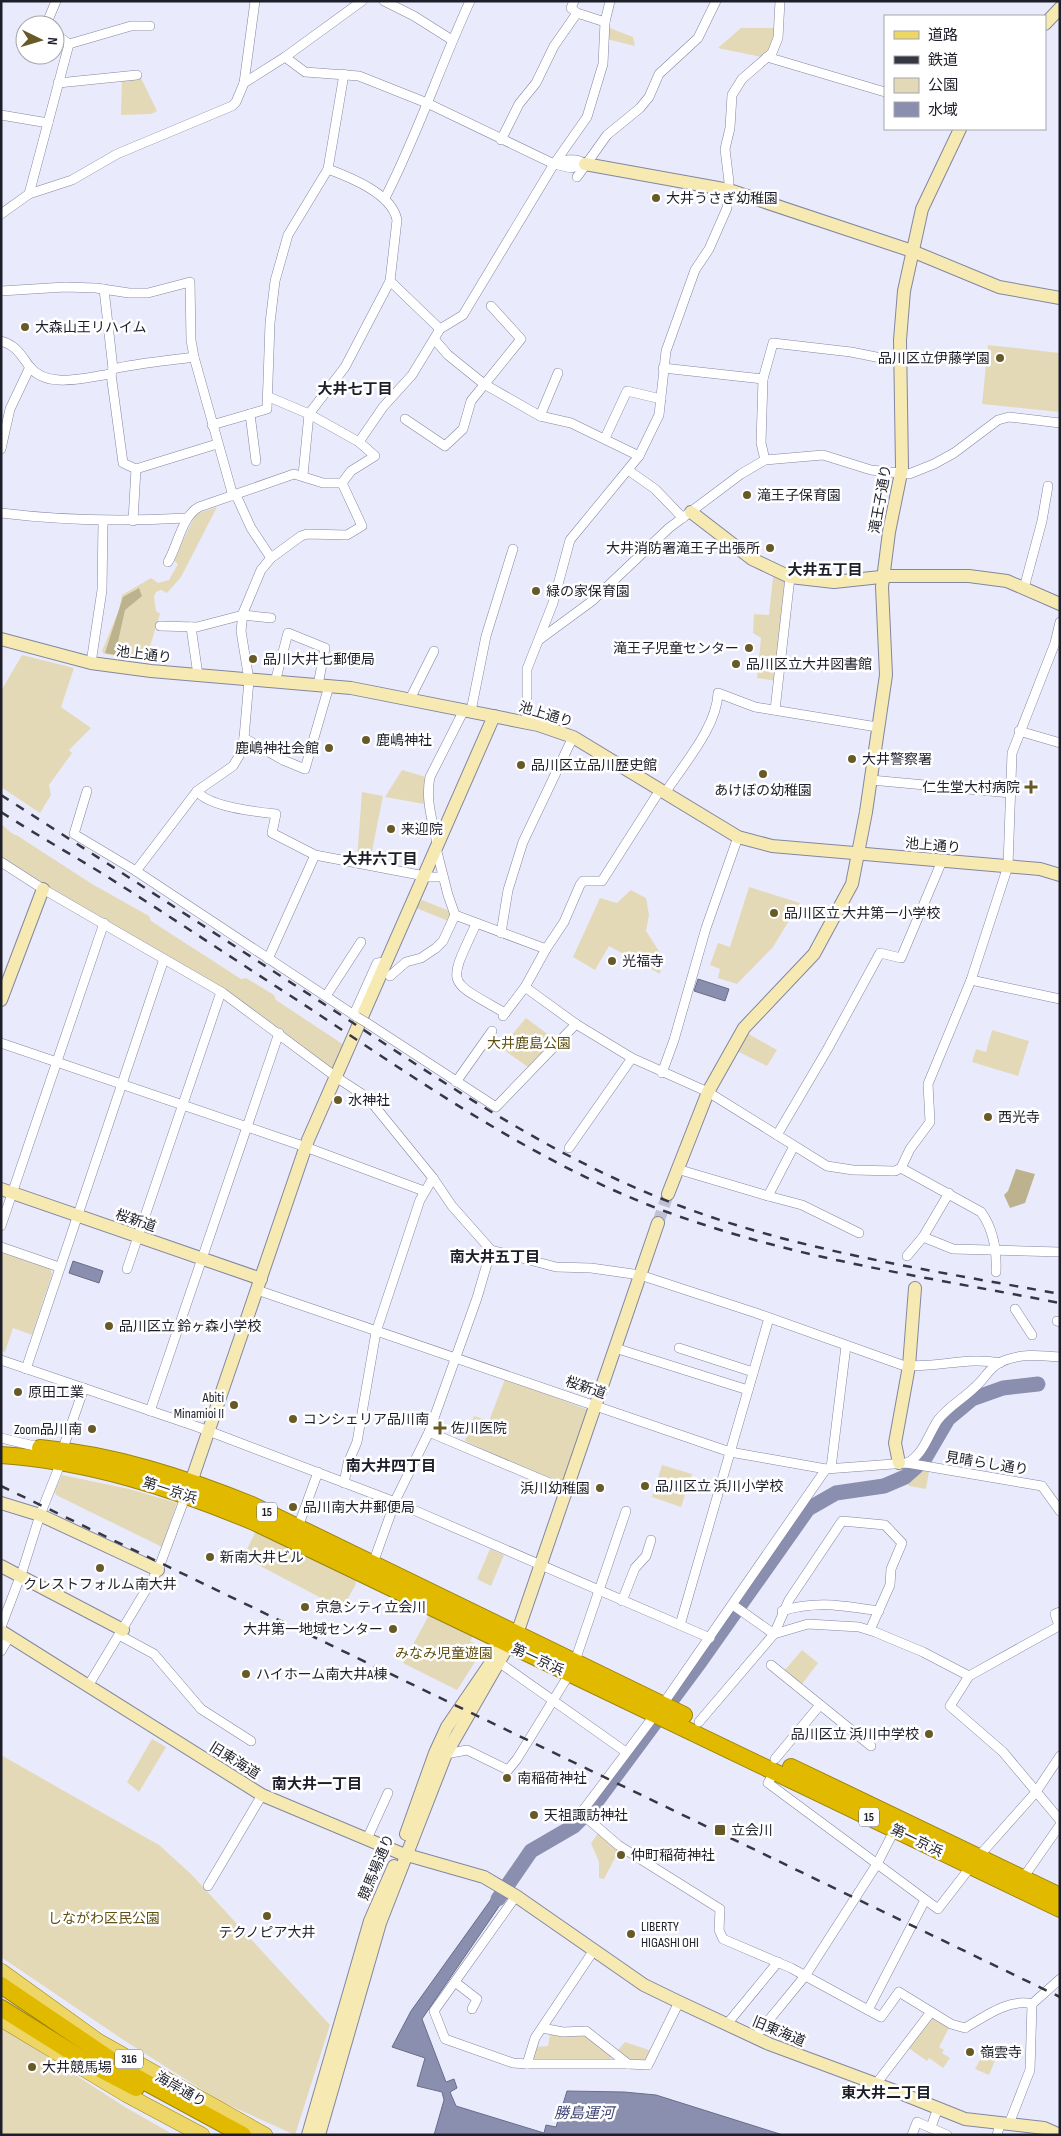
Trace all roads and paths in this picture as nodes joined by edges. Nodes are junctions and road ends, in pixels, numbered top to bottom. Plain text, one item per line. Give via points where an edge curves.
1 (56, 1) edge
2 (255, 1) edge
3 (362, 1) edge
4 (384, 1) edge
5 (470, 1) edge
6 (574, 1) edge
7 (610, 1) edge
8 (716, 1) edge
9 (780, 1) edge
10 (1060, 8) edge
11 (577, 13) junction
12 (50, 15) edge
13 (605, 22) junction
14 (1046, 23) edge
15 (150, 26) dead end
16 (452, 40) junction
17 (65, 41) edge
18 (69, 44) junction
19 (285, 57) junction
20 (767, 57) junction
21 (344, 74) junction
22 (137, 75) dead end
23 (244, 82) junction
24 (58, 83) junction
25 (884, 92) edge
26 (427, 103) junction
27 (1, 115) edge
28 (48, 123) junction
29 (960, 130) edge
30 (501, 140) junction
31 (554, 164) junction
32 (585, 164) junction
33 (328, 169) junction
34 (577, 178) dead end
35 (729, 190) junction
36 (29, 194) junction
37 (385, 198) junction
38 (1, 214) edge
39 (912, 251) junction
40 (390, 281) junction
41 (104, 289) junction
42 (1, 291) edge
43 (1060, 298) edge
44 (491, 306) dead end
45 (440, 329) junction
46 (435, 340) junction
47 (1, 341) edge
48 (194, 357) junction
49 (901, 362) junction
50 (30, 367) junction
51 (663, 368) junction
52 (112, 371) junction
53 (558, 373) dead end
54 (763, 379) junction
55 (484, 384) junction
56 (269, 397) junction
57 (661, 399) junction
58 (250, 414) junction
59 (309, 414) junction
60 (540, 416) junction
61 (405, 419) dead end
62 (1060, 423) edge
63 (212, 425) junction
64 (605, 438) junction
65 (358, 442) junction
66 (218, 444) junction
67 (1, 449) edge
68 (639, 456) junction
69 (256, 460) dead end
70 (765, 460) junction
71 (136, 469) junction
72 (628, 470) junction
73 (901, 474) junction
74 (303, 475) junction
75 (342, 483) junction
76 (1048, 486) dead end
77 (235, 496) junction
78 (1, 513) edge
79 (687, 515) junction
80 (186, 518) junction
81 (133, 521) junction
82 (103, 522) junction
83 (513, 549) dead end
84 (271, 558) junction
85 (168, 562) dead end
86 (790, 577) junction
87 (882, 579) junction
88 (1024, 588) junction
89 (1060, 604) edge
90 (243, 615) junction
91 (272, 618) dead end
92 (1060, 622) edge
93 (160, 626) dead end
94 (191, 628) junction
95 (1, 639) edge
96 (539, 640) junction
97 (434, 651) dead end
98 (91, 662) junction
99 (198, 675) junction
100 (249, 680) junction
101 (275, 682) junction
102 (324, 686) junction
103 (410, 699) junction
104 (775, 710) junction
105 (468, 711) junction
106 (494, 716) junction
107 (527, 722) junction
108 (877, 727) junction
109 (1019, 731) junction
110 (573, 737) junction
111 (244, 738) junction
112 (1060, 743) edge
113 (871, 780) junction
114 (87, 791) dead end
115 (197, 791) junction
116 (662, 791) junction
117 (1011, 794) junction
118 (738, 837) junction
119 (437, 846) junction
120 (860, 854) junction
121 (315, 855) junction
122 (942, 861) junction
123 (1, 862) edge
124 (1008, 866) junction
125 (136, 871) junction
126 (1060, 875) edge
127 (424, 876) junction
128 (443, 877) junction
129 (43, 889) junction
130 (455, 915) junction
131 (104, 923) junction
132 (476, 924) junction
133 (501, 933) junction
134 (361, 942) dead end
135 (546, 949) junction
136 (164, 959) junction
137 (268, 959) junction
138 (385, 962) junction
139 (390, 976) dead end
140 (971, 980) junction
141 (525, 987) junction
142 (221, 992) junction
143 (326, 996) junction
144 (1060, 999) edge
145 (1, 1000) edge
146 (355, 1016) junction
147 (576, 1024) junction
148 (492, 1031) dead end
149 (279, 1033) junction
150 (1, 1043) edge
151 (632, 1058) junction
152 (57, 1061) junction
153 (662, 1073) junction
154 (336, 1077) junction
155 (456, 1082) junction
156 (122, 1084) junction
157 (708, 1092) junction
158 (182, 1104) junction
159 (246, 1126) junction
160 (777, 1135) junction
161 (794, 1146) junction
162 (306, 1148) junction
163 (569, 1148) dead end
164 (901, 1168) junction
165 (677, 1169) junction
166 (433, 1178) junction
167 (7, 1191) edge
168 (424, 1191) junction
169 (949, 1193) junction
170 (668, 1194) tunnel mouth
171 (768, 1196) junction
172 (78, 1216) junction
173 (658, 1223) tunnel mouth
174 (1, 1226) edge
175 (859, 1233) dead end
176 (138, 1236) junction
177 (923, 1237) junction
178 (1, 1247) edge
179 (490, 1250) junction
180 (996, 1250) junction
181 (1060, 1252) edge
182 (907, 1256) dead end
183 (201, 1258) junction
184 (59, 1267) junction
185 (127, 1269) dead end
186 (996, 1272) dead end
187 (640, 1275) junction
188 (259, 1284) junction
189 (915, 1288) dead end
190 (1015, 1309) dead end
191 (769, 1318) junction
192 (376, 1332) junction
193 (1032, 1335) dead end
194 (846, 1346) junction
195 (615, 1348) junction
196 (679, 1348) dead end
197 (1060, 1357) edge
198 (455, 1358) junction
199 (1, 1360) edge
200 (1000, 1363) junction
201 (909, 1366) junction
202 (26, 1369) junction
203 (753, 1372) junction
204 (84, 1388) junction
205 (748, 1390) junction
206 (595, 1406) junction
207 (150, 1411) junction
208 (209, 1432) junction
209 (429, 1432) junction
210 (1, 1438) edge
211 (1, 1445) edge
212 (45, 1449) junction
213 (730, 1452) junction
214 (1, 1455) edge
215 (62, 1457) junction
216 (906, 1464) junction
217 (828, 1468) junction
218 (318, 1472) junction
219 (344, 1482) junction
220 (189, 1489) junction
221 (566, 1490) junction
222 (395, 1502) junction
223 (1, 1503) edge
224 (1060, 1510) edge
225 (626, 1511) dead end
226 (40, 1515) junction
227 (298, 1527) junction
228 (652, 1540) dead end
229 (541, 1565) junction
230 (1, 1566) edge
231 (370, 1569) junction
232 (158, 1570) junction
233 (21, 1576) junction
234 (599, 1591) junction
235 (622, 1601) junction
236 (734, 1606) junction
237 (782, 1611) junction
238 (879, 1611) junction
239 (1060, 1612) edge
240 (680, 1625) junction
241 (870, 1630) junction
242 (4, 1632) edge
243 (121, 1633) junction
244 (774, 1634) junction
245 (710, 1638) junction
246 (510, 1640) junction
247 (1, 1651) edge
248 (500, 1663) junction
249 (771, 1665) dead end
250 (572, 1667) junction
251 (969, 1676) junction
252 (88, 1686) junction
253 (553, 1700) junction
254 (820, 1704) junction
255 (664, 1711) junction
256 (699, 1722) junction
257 (251, 1741) dead end
258 (871, 1746) dead end
259 (626, 1752) junction
260 (446, 1754) junction
261 (1060, 1756) edge
262 (775, 1765) junction
263 (1036, 1792) junction
264 (388, 1793) dead end
265 (262, 1796) junction
266 (1060, 1820) edge
267 (1060, 1825) edge
268 (895, 1829) junction
269 (368, 1839) junction
270 (404, 1854) junction
271 (975, 1861) junction
272 (877, 1864) junction
273 (1023, 1878) junction
274 (208, 1886) dead end
275 (514, 1895) junction
276 (1060, 1896) edge
277 (925, 1900) junction
278 (1060, 1909) edge
279 (594, 1950) junction
280 (778, 1962) junction
281 (1, 1971) edge
282 (806, 1976) junction
283 (1060, 1979) edge
284 (455, 1982) junction
285 (1, 1985) edge
286 (1, 1998) edge
287 (679, 2002) junction
288 (1032, 2004) junction
289 (1, 2008) edge
290 (472, 2009) dead end
291 (868, 2010) junction
292 (932, 2012) junction
293 (1, 2019) edge
294 (727, 2024) junction
295 (542, 2028) junction
296 (755, 2037) junction
297 (527, 2064) junction
298 (628, 2064) junction
299 (876, 2084) junction
300 (134, 2087) junction
301 (938, 2108) junction
302 (930, 2127) junction
303 (1002, 2127) edge
304 (202, 2135) edge
305 (218, 2135) edge
306 (243, 2135) edge
307 (265, 2135) edge
308 (308, 2135) edge
309 (319, 2135) edge
310 (912, 2135) edge
311 (948, 2135) edge
312 (1060, 2135) edge

1 - 12 street
2 - 23 street
3 - 19 street
4 - 16 street
5 - 16 street
6 - 11 street via 571,8
7 - 13 street
8 - 32 street via 698,38 659,74 640,108 607,135
9 - 20 street via 778,38
10 - 14 street
11 - 13 street
11 - 30 street via 554,46 536,83 518,104
13 - 31 street via 603,64 588,117
15 - 18 street via 131,26
16 - 26 street
17 - 18 street
18 - 24 street
19 - 21 street via 305,72
19 - 23 street
20 - 25 street
20 - 35 street via 742,79 732,95 725,149
21 - 26 street via 359,76
21 - 33 street
22 - 24 street
23 - 36 street via 232,106 117,154 72,180
24 - 28 street
26 - 30 street
26 - 37 street via 407,156
27 - 28 street
28 - 36 street
29 - 39 street, 滝王子通り via 922,209
30 - 31 street
31 - 32 street via 566,160 580,160
31 - 45 street via 463,315
32 - 34 street
32 - 35 street
33 - 37 street
33 - 56 street via 299,215 283,250 270,323
35 - 39 street
35 - 51 street via 727,208 687,290
36 - 38 street
37 - 40 street via 395,210 398,220
39 - 43 street via 999,287
39 - 49 street, 滝王子通り via 903,299
40 - 45 street
40 - 59 street via 345,367
41 - 42 street
41 - 48 street via 148,293 190,282
41 - 52 street
44 - 55 street via 521,339
45 - 46 street
46 - 55 street
46 - 65 street via 412,375
47 - 50 street via 20,352
48 - 52 street via 154,364 140,363
48 - 63 street
49 - 54 street via 851,352 772,343
49 - 73 street, 滝王子通り
50 - 52 street via 35,373 52,380
50 - 67 street via 10,410
51 - 54 street
51 - 57 street
52 - 71 street via 123,463
53 - 60 street
54 - 70 street via 761,443
55 - 60 street
55 - 61 street via 467,409 463,429 445,446
56 - 58 street via 267,408
56 - 59 street
57 - 64 street via 627,390
57 - 68 street via 659,415
58 - 63 street
58 - 69 street
59 - 65 street
59 - 74 street
60 - 64 street via 571,423
62 - 73 street via 998,420 954,453 920,471
63 - 66 street
64 - 68 street
65 - 75 street via 375,456 351,471
66 - 71 street
66 - 77 street
68 - 72 street
70 - 73 street via 822,454 870,470
70 - 79 street
71 - 81 street
72 - 79 street
72 - 96 street via 570,540
73 - 87 street, 滝王子通り
74 - 75 street via 323,483
74 - 77 street via 294,474
75 - 84 street via 362,526 347,534 301,536
76 - 88 street
77 - 80 street via 199,507
77 - 84 street
78 - 82 street
79 - 86 street via 752,559
79 - 96 street via 592,601
80 - 81 street
80 - 85 street
81 - 82 street
82 - 98 street via 102,590
83 - 105 street via 486,636
84 - 90 street via 261,570
86 - 87 street via 827,582
86 - 104 street
87 - 88 street via 890,576 969,576 996,579
87 - 108 street, 滝王子通り via 886,672
88 - 89 street
90 - 91 street
90 - 94 street
90 - 100 street
92 - 109 street via 1055,643
93 - 94 street
94 - 99 street
95 - 98 street, 池上通り
96 - 107 street via 527,669
97 - 103 street
98 - 99 street, 池上通り
99 - 100 street, 池上通り
100 - 101 street, 池上通り
100 - 111 street
101 - 102 street, 池上通り
101 - 102 street via 288,633 325,648
102 - 103 street, 池上通り
102 - 111 street via 305,769
103 - 105 street, 池上通り
104 - 108 street
104 - 116 street via 755,707 718,693 718,705 712,721
105 - 106 street, 池上通り
105 - 119 street via 433,768 427,789
106 - 107 street, 池上通り
106 - 119 street
107 - 110 street, 池上通り
108 - 113 street, 滝王子通り
109 - 112 street
109 - 117 street via 1012,753
110 - 116 street, 池上通り
110 - 133 street via 523,842 508,890
111 - 115 street via 233,766
113 - 117 street
113 - 120 street, 滝王子通り
114 - 125 street via 74,834
115 - 121 street via 206,798 239,810 276,814 272,833
115 - 125 street
116 - 118 street, 池上通り
116 - 135 street via 602,881 583,881 580,885 564,922
117 - 124 street
118 - 120 street, 池上通り via 772,846
118 - 153 street via 706,928
119 - 127 street
119 - 128 street
120 - 122 street, 池上通り
120 - 157 street, 滝王子通り via 852,884 814,954 744,1028
121 - 127 street
121 - 137 street
122 - 124 street, 池上通り
122 - 160 street via 902,958 880,954
123 - 129 street
124 - 126 street, 池上通り via 1040,869
124 - 140 street
125 - 137 street
127 - 128 street
127 - 138 street
128 - 130 street
129 - 131 street
129 - 145 street
130 - 132 street
130 - 139 street via 444,940 436,948 421,958 406,962
131 - 136 street
131 - 152 street
132 - 133 street
132 - 141 street via 456,968 456,977 464,990 504,1015
133 - 135 street
134 - 143 street
135 - 141 street
136 - 142 street
136 - 156 street
137 - 143 street
138 - 146 street via 377,963
138 - 154 street
140 - 144 street
140 - 164 street via 928,1084 930,1122 910,1149
141 - 147 street
142 - 149 street
142 - 158 street
143 - 146 street
146 - 155 street, bridge
147 - 151 street
147 - 155 street via 496,1107
148 - 155 street
149 - 154 street
149 - 159 street
150 - 152 street
151 - 153 street
151 - 163 street
152 - 156 street
152 - 167 street
153 - 157 street
154 - 162 street
154 - 166 street via 368,1098
156 - 158 street
156 - 172 street
157 - 160 street
157 - 165 street, 滝王子通り
158 - 159 street
158 - 176 street
159 - 162 street
159 - 183 street
160 - 161 street
161 - 164 street via 827,1166 853,1170 895,1171
161 - 171 street
162 - 168 street
162 - 188 street
164 - 169 street
165 - 170 street, 滝王子通り
165 - 171 street
166 - 168 street
166 - 179 street
167 - 172 street, 桜新道
167 - 174 street
168 - 192 street
169 - 177 street
169 - 180 street via 982,1212 989,1223
171 - 175 street via 802,1205
172 - 176 street, 桜新道
172 - 184 street
173 - 187 street
176 - 183 street, 桜新道
176 - 185 street
177 - 180 street via 953,1249
177 - 182 street
178 - 184 street
179 - 187 street via 556,1267
179 - 198 street
180 - 181 street
180 - 186 street
183 - 188 street, 桜新道
183 - 207 street
184 - 202 street
187 - 191 street
187 - 195 street
188 - 192 street, 桜新道
188 - 208 street
189 - 201 street
190 - 193 street
191 - 194 street
191 - 203 street
192 - 198 street, 桜新道
192 - 219 street via 358,1442 348,1463
194 - 201 street
194 - 217 street
195 - 205 street
195 - 206 street
196 - 203 street
197 - 200 street via 1036,1354
198 - 206 street, 桜新道
198 - 209 street
199 - 202 street
200 - 201 street via 969,1361
200 - 216 street via 949,1407 916,1459
201 - 216 street via 895,1443
202 - 204 street
203 - 205 street
204 - 207 street
204 - 215 street
205 - 213 street
206 - 213 street, 桜新道
206 - 221 street
207 - 208 street
208 - 218 street
208 - 220 street
209 - 221 street
209 - 222 street
210 - 212 street
211 - 212 highway, 第一京浜 / 15
212 - 215 highway, 第一京浜 / 15
213 - 217 street, 桜新道
213 - 240 street
214 - 215 highway, 第一京浜 / 15
215 - 220 highway, 第一京浜 / 15 via 112,1459
215 - 226 street
216 - 217 street, 桜新道
216 - 224 street, 見晴らし通り via 1042,1486
217 - 236 street
218 - 219 street
218 - 227 street
219 - 222 street
220 - 227 highway, 第一京浜 / 15 via 252,1505
220 - 231 highway, 第一京浜 / 15 via 272,1530
220 - 232 street
221 - 229 street
222 - 229 street
222 - 231 street
223 - 226 street
225 - 234 street
226 - 232 street
226 - 233 street
227 - 231 highway, 第一京浜 / 15
228 - 235 street via 646,1556 635,1568
229 - 234 street
229 - 246 street
230 - 233 street
231 - 246 highway, 第一京浜 / 15
232 - 243 street
233 - 242 street
233 - 243 street
234 - 235 street
234 - 250 street
235 - 240 street
236 - 244 street
236 - 245 street
237 - 238 street via 824,1603
237 - 238 street via 842,1520 885,1525 902,1543
237 - 244 street
238 - 241 street
239 - 251 street via 1056,1614 1059,1626
240 - 245 street
241 - 244 street via 808,1624
241 - 251 street
242 - 247 street
242 - 252 street, 旧東海道
243 - 252 street
243 - 257 street via 154,1654 201,1709
244 - 256 street
245 - 255 street
246 - 248 street, 競馬場通り
246 - 250 highway, 第一京浜 / 15
246 - 270 street, 競馬場通り via 453,1718 441,1740
248 - 253 street
248 - 260 street, 競馬場通り
249 - 254 street
250 - 253 street
250 - 255 highway, 第一京浜 / 15
251 - 263 street via 950,1706 1004,1752
252 - 265 street, 旧東海道
253 - 259 street
253 - 260 street via 508,1770 467,1750
254 - 258 street
254 - 262 street
255 - 256 highway, 第一京浜 / 15
255 - 259 street
255 - 262 highway, 第一京浜 / 15
256 - 262 highway, 第一京浜 / 15
259 - 280 street via 581,1813 598,1829 673,1881 720,1909 719,1930 723,1939
260 - 270 street, 競馬場通り
261 - 263 street
262 - 268 highway, 第一京浜 / 15
262 - 271 highway, 第一京浜 / 15
262 - 272 street via 768,1783
263 - 266 street
263 - 271 street
264 - 269 street
265 - 269 street, 旧東海道
265 - 274 street
267 - 273 street
268 - 271 highway, 第一京浜 / 15
268 - 272 street
269 - 270 street, 旧東海道
270 - 275 street, 旧東海道 via 484,1877
270 - 308 street, 競馬場通り via 370,1920
270 - 309 street, 競馬場通り via 380,1924
271 - 273 highway, 第一京浜 / 15
271 - 277 street via 938,1909
271 - 278 highway, 第一京浜 / 15
272 - 277 street
272 - 282 street
273 - 276 highway, 第一京浜 / 15
275 - 279 street, 旧東海道
275 - 284 street
277 - 291 street
279 - 287 street, 旧東海道 via 644,1984
279 - 295 street
280 - 282 street
280 - 294 street
281 - 307 main road, 海岸通り / 316 via 98,2041
282 - 291 street
282 - 296 street
283 - 288 street
284 - 290 street via 477,1999
284 - 297 street via 434,2011 445,2039 513,2063
285 - 306 highway via 138,2078
286 - 300 highway
287 - 294 street, 旧東海道
287 - 298 street via 648,2064
288 - 292 street via 1024,2002 1006,2006 965,2028 951,2024
288 - 303 street via 1030,2070
289 - 300 highway via 92,2065
291 - 292 street via 881,2017 899,1992
292 - 299 street
293 - 304 main road, 316 via 127,2095
294 - 296 street, 旧東海道
295 - 297 street via 534,2038
295 - 298 street via 586,2031
296 - 299 street, 旧東海道
297 - 298 street
299 - 301 street, 旧東海道
300 - 305 highway
301 - 302 street
301 - 303 street, 旧東海道 via 964,2120
302 - 310 street via 917,2122
302 - 311 street
303 - 312 street, 旧東海道 via 1044,2128

